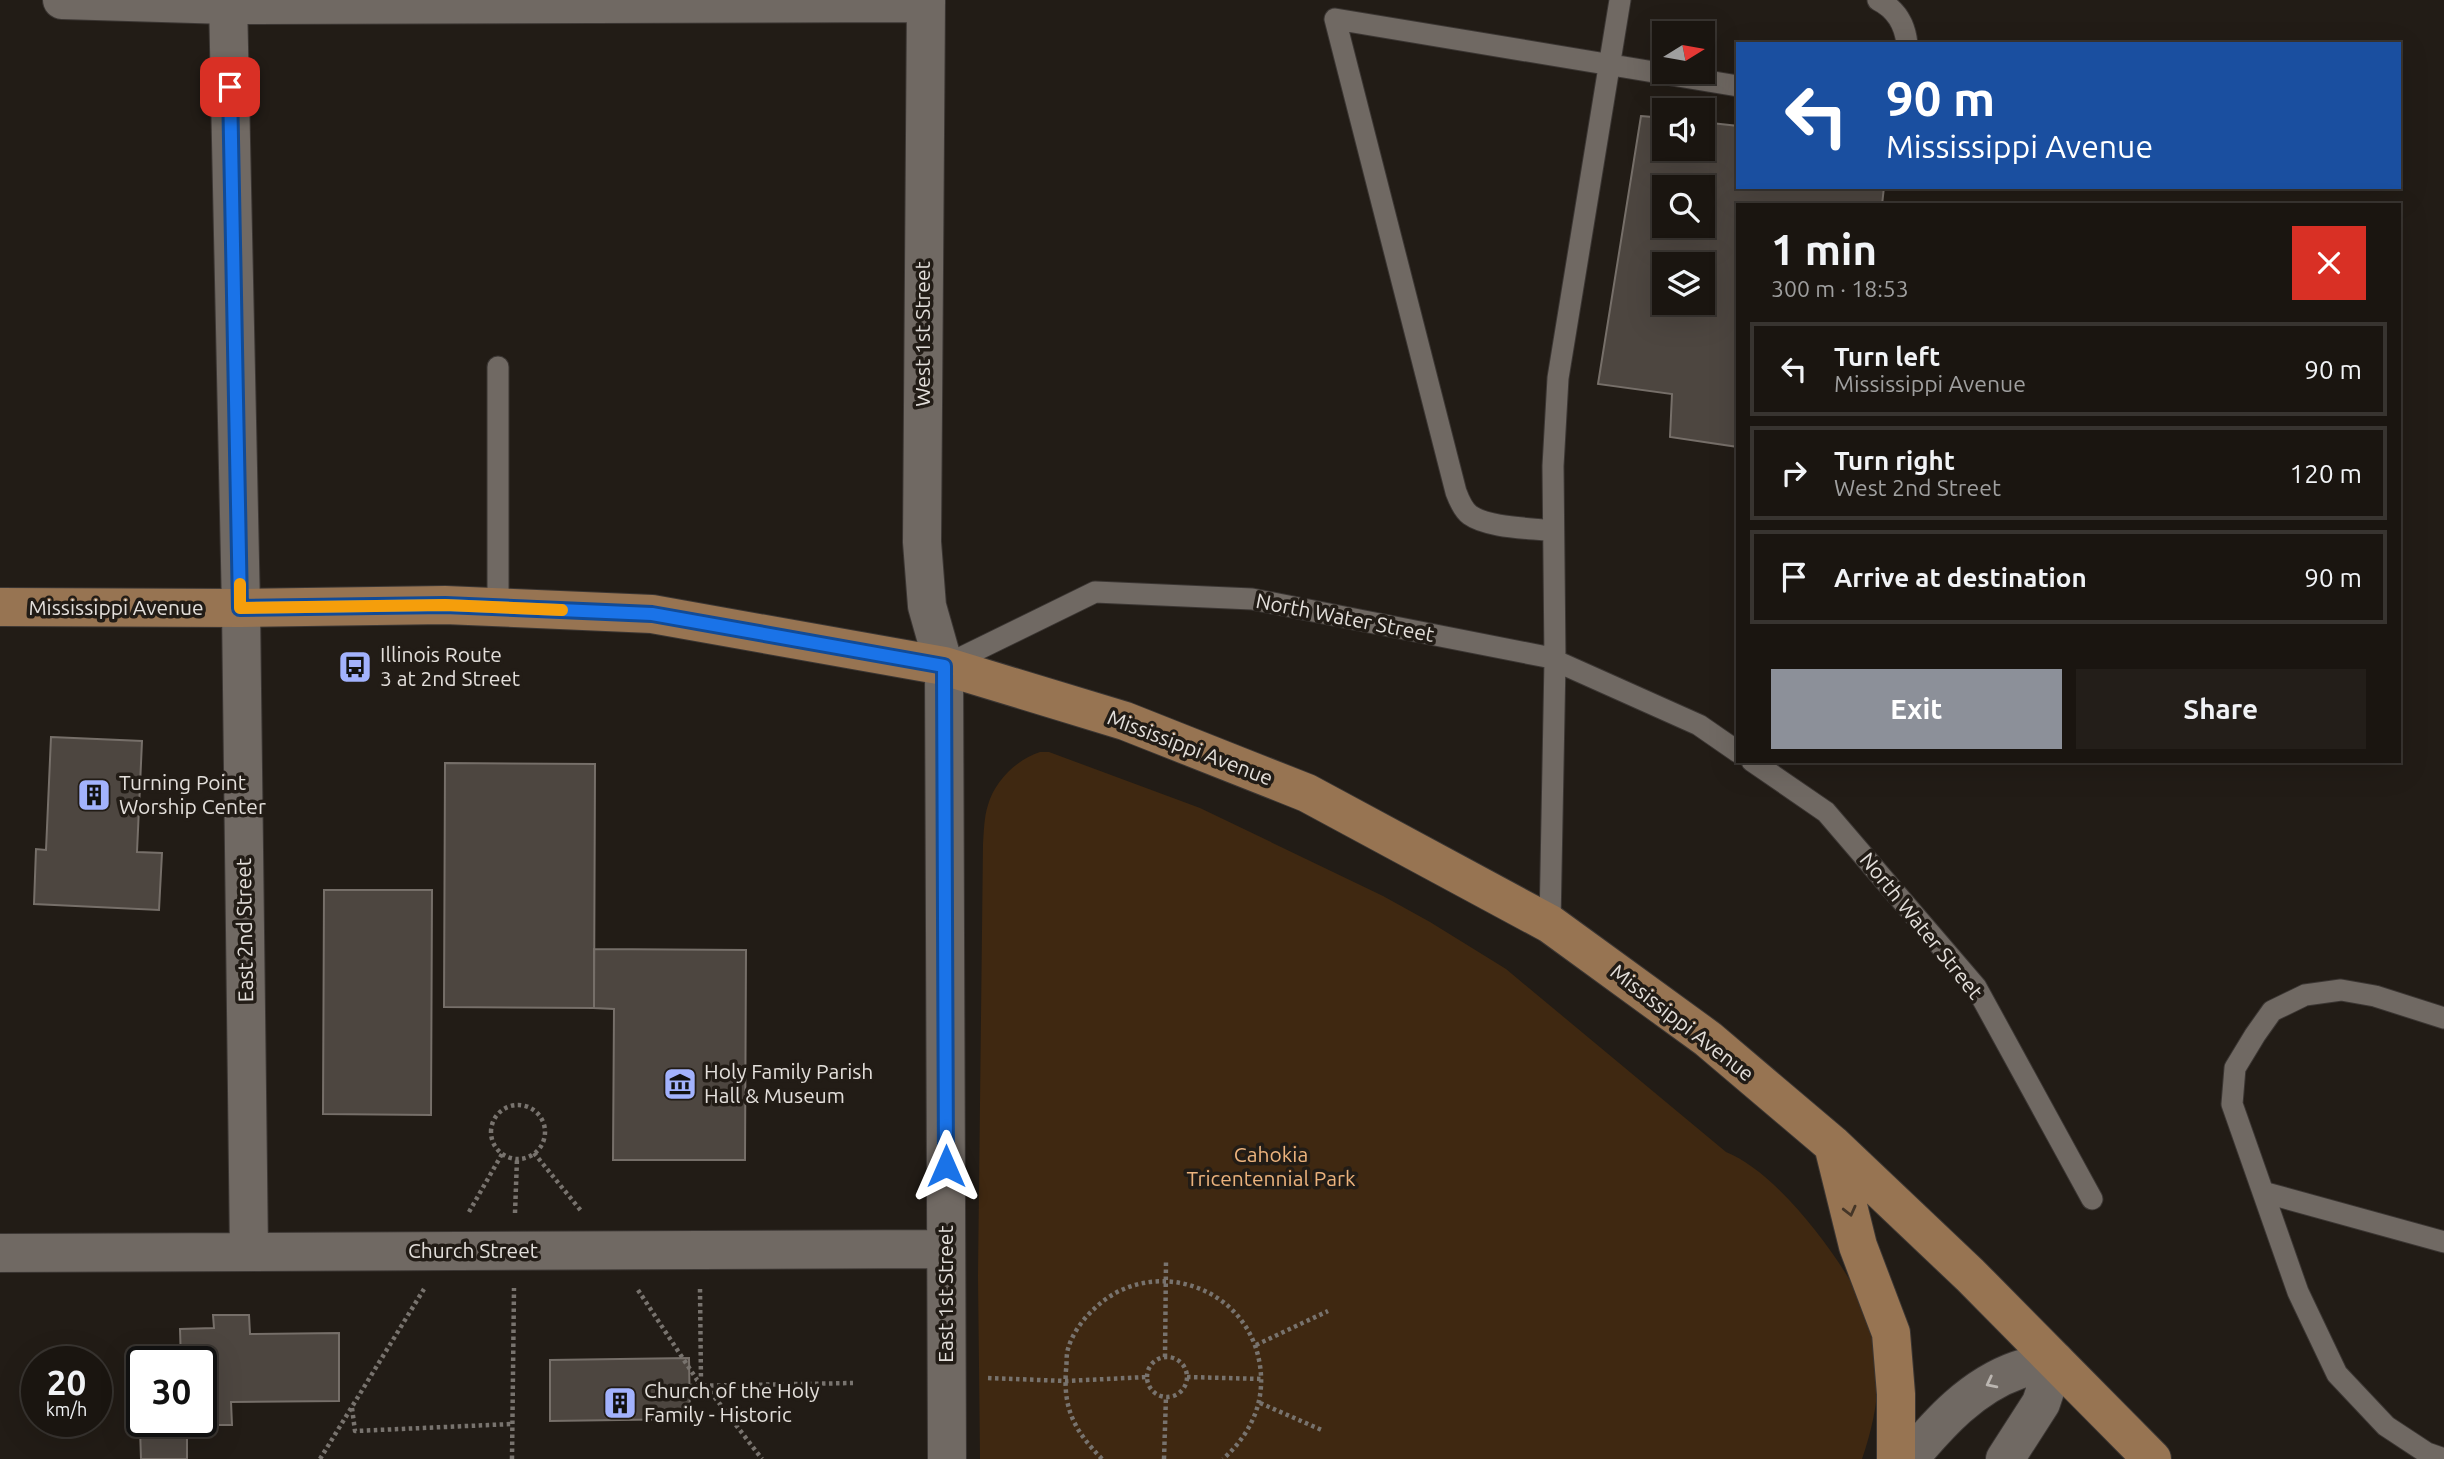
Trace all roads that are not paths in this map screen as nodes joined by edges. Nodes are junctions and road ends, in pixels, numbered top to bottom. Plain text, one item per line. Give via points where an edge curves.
1 (62, 0) edge
2 (1620, 0) edge
3 (1878, 0) edge
4 (228, 2) edge
5 (926, 2) edge
6 (1332, 10) edge
7 (1908, 42) edge
8 (1610, 64) junction
9 (1736, 86) edge
10 (498, 367) dead end
11 (1553, 531) junction
12 (0, 607) edge
13 (498, 607) junction
14 (240, 608) junction
15 (1555, 660) junction
16 (944, 666) junction
17 (1736, 751) edge
18 (1755, 763) edge
19 (1550, 924) junction
20 (2444, 1018) edge
21 (1833, 1145) junction
22 (2263, 1192) junction
23 (2092, 1199) dead end
24 (2444, 1242) edge
25 (946, 1249) junction
26 (249, 1252) junction
27 (0, 1253) edge
28 (2055, 1361) junction
29 (947, 1459) edge
30 (1896, 1459) edge
31 (1909, 1459) edge
32 (2005, 1459) edge
33 (2152, 1459) edge
34 (2444, 1459) edge

1 - 4 street
2 - 8 lane
3 - 7 lane via 1900,19
4 - 5 street
4 - 14 street, East 2nd Street
5 - 16 street, West 1st Street via 922,542 927,606
6 - 8 lane
6 - 11 lane via 1462,507 1486,522
8 - 9 lane
8 - 11 lane via 1558,378
10 - 13 lane
11 - 15 lane
12 - 14 main road, Mississippi Avenue
13 - 14 main road, Mississippi Avenue
13 - 16 main road, Mississippi Avenue via 652,614
14 - 26 street, East 2nd Street
15 - 16 lane, North Water Street via 1252,599 1095,592
15 - 17 lane, North Water Street via 1699,725
15 - 19 lane
16 - 19 main road, Mississippi Avenue via 1125,722 1307,793
16 - 25 street, East 1st Street
18 - 23 lane, North Water Street via 1826,812 1976,987
19 - 21 main road, Mississippi Avenue via 1708,1039
20 - 22 lane via 2342,990 2305,995 2272,1011 2235,1068 2232,1104
21 - 28 main road, Mississippi Avenue
21 -> 30 main road via 1858,1246 1891,1333
22 - 24 lane
22 - 34 lane via 2298,1292 2337,1374 2386,1426
25 - 26 street, Church Street
25 - 29 street, East 1st Street
26 - 27 street, Church Street
28 -> 31 street via 2017,1370 1978,1390 1940,1422
28 - 32 street via 2040,1403
28 - 33 main road, Mississippi Avenue

